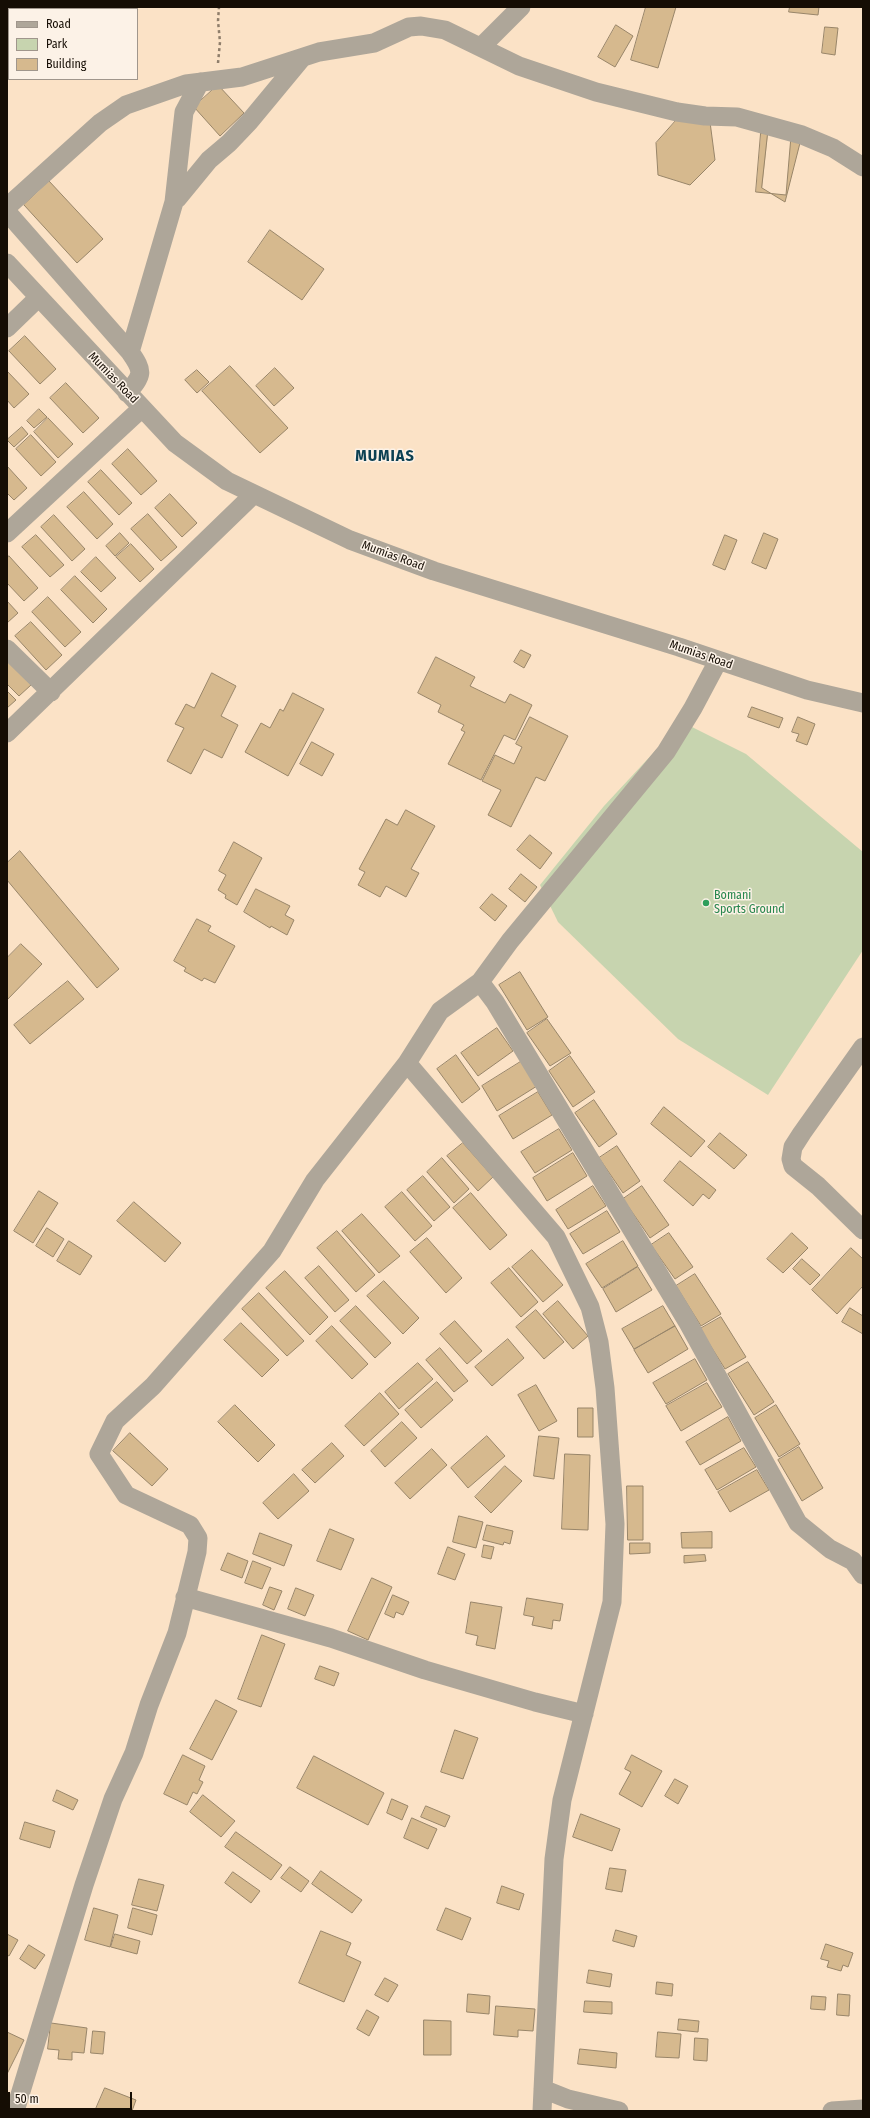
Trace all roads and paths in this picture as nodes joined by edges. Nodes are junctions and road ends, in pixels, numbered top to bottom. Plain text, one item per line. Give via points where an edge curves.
1 (219, 7) edge
2 (521, 7) edge
3 (481, 47) junction
4 (303, 57) junction
5 (208, 82) junction
6 (863, 166) edge
7 (174, 202) junction
8 (7, 207) edge
9 (7, 212) edge
10 (7, 263) edge
11 (38, 298) junction
12 (7, 328) edge
13 (130, 352) junction
14 (127, 393) junction
15 (142, 408) junction
16 (254, 494) junction
17 (7, 533) edge
18 (7, 649) edge
19 (718, 661) junction
20 (51, 692) junction
21 (863, 703) edge
22 (7, 733) edge
23 (480, 982) junction
24 (863, 1047) edge
25 (407, 1063) junction
26 (863, 1230) edge
27 (863, 1575) edge
28 (185, 1597) junction
29 (584, 1714) junction
30 (543, 2089) junction
31 (13, 2106) edge
32 (863, 2109) edge
33 (542, 2111) edge
34 (619, 2111) edge
35 (832, 2111) edge

1 - 5 path via 220,42
2 - 3 street
3 - 4 street via 445,30 421,26 409,27 374,43
3 - 6 street via 519,66 603,94 677,112 737,117 775,126 832,148
4 - 5 street via 252,75
4 - 7 street via 249,122 199,170
5 - 7 street via 184,112
5 - 8 street via 165,90 126,105 100,123
7 - 13 street
9 - 13 street
10 - 11 street, Mumias Road
11 - 12 street
11 - 14 street, Mumias Road
13 - 14 street via 141,371 138,380
14 - 15 street, Mumias Road
15 - 16 street, Mumias Road via 175,443 227,481
15 - 17 street
16 - 19 street, Mumias Road via 350,540 427,568
16 - 20 street
18 - 20 street
19 - 21 street, Mumias Road via 807,690
19 - 23 street via 666,752 510,941
20 - 22 street
23 - 25 street via 440,1011
23 - 27 street via 495,1002 687,1320 798,1523 830,1549 853,1561
24 - 26 street via 802,1133 791,1159 793,1166 818,1186
25 - 28 street via 315,1180 272,1251 153,1386 115,1421 99,1454 126,1495 190,1525 198,1538 197,1552
25 - 29 street via 556,1237 590,1307 599,1342 605,1388 615,1532 612,1602
28 - 29 street via 332,1638 425,1670
28 - 31 street via 177,1633 134,1752 113,1799
29 - 30 street via 569,1765 554,1859
30 - 33 street
30 - 34 street via 568,2099
32 - 35 street

